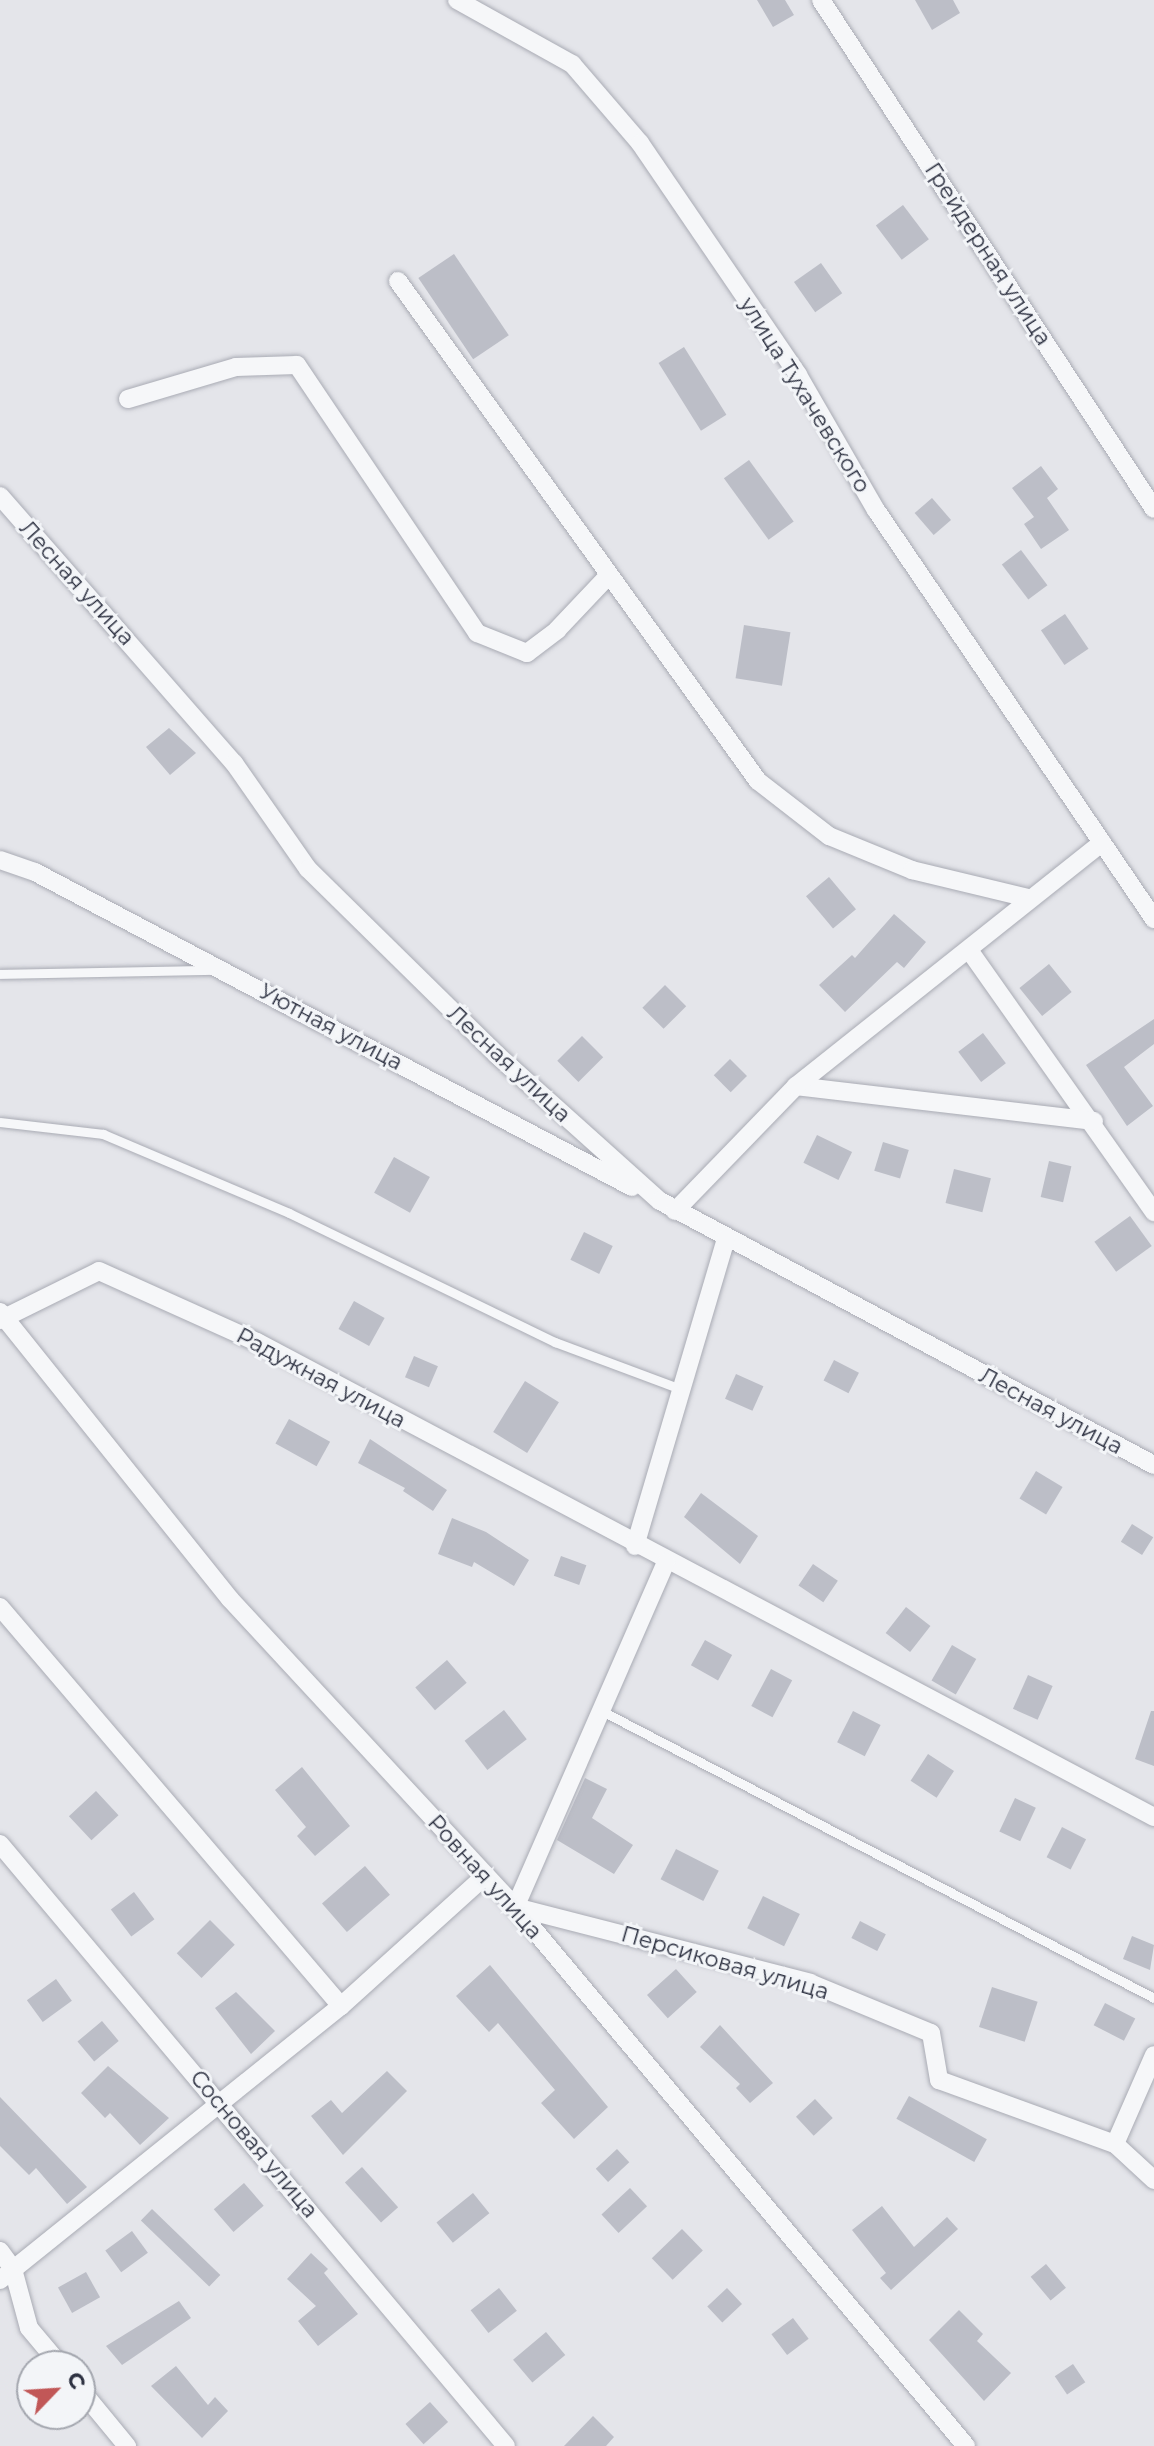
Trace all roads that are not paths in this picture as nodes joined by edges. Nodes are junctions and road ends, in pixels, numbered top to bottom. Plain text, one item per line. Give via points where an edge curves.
1 (457, 0) edge
2 (821, 0) edge
3 (398, 281) dead end
4 (128, 399) dead end
5 (0, 496) edge
6 (1154, 509) edge
7 (608, 576) junction
8 (1102, 843) junction
9 (0, 860) edge
10 (1028, 898) junction
11 (1154, 919) edge
12 (969, 950) junction
13 (224, 970) junction
14 (0, 974) edge
15 (796, 1086) junction
16 (1094, 1121) junction
17 (0, 1122) edge
18 (668, 1206) junction
19 (1154, 1212) edge
20 (726, 1238) junction
21 (1, 1316) edge
22 (681, 1389) junction
23 (1154, 1465) edge
24 (635, 1546) junction
25 (666, 1562) junction
26 (0, 1607) edge
27 (600, 1710) junction
28 (1154, 1817) edge
29 (0, 1844) edge
30 (486, 1875) junction
31 (515, 1907) junction
32 (1154, 1998) edge
33 (341, 2006) junction
34 (1154, 2055) edge
35 (222, 2105) junction
36 (1115, 2144) junction
37 (1154, 2180) edge
38 (0, 2251) edge
39 (6, 2274) edge
40 (48, 2350) edge
41 (96, 2408) edge
42 (127, 2446) edge
43 (506, 2446) edge
44 (966, 2446) edge

1 - 8 street, улица Тухачевского via 572,64 640,143 798,375 876,510
2 - 6 street, Грейдерная улица
3 - 7 street
4 - 7 street via 236,367 297,365 477,633 527,653
5 - 18 street, Лесная улица via 234,763 308,869 496,1054
7 - 10 street via 758,781 829,836 912,870
8 - 10 street
8 - 11 street
9 - 13 street, Уютная улица via 35,872
10 - 12 street
12 - 15 street
12 - 16 street
13 - 14 lane
13 - 18 street, Уютная улица
15 - 16 street
15 - 18 street
16 - 19 street
17 - 22 lane via 103,1134 289,1213 555,1342
18 - 20 street, Лесная улица
20 - 22 street
20 - 23 street, Лесная улица
21 - 24 street, Радужная улица via 99,1271 257,1342
21 - 30 street, Ровная улица via 230,1599
22 - 24 street
24 - 25 street
25 - 27 street
25 - 28 street
26 - 33 street
27 - 31 street
27 - 32 lane
29 - 35 street, Сосновая улица
30 - 31 street, Ровная улица
30 - 33 street
31 - 36 street, Персиковая улица via 810,1983 931,2033 939,2080
31 - 44 street, Ровная улица
33 - 35 street
34 - 36 street
35 - 39 street
35 - 43 street, Сосновая улица
36 - 37 street, Персиковая улица
38 - 39 street
39 - 40 street via 29,2328
41 - 42 street

